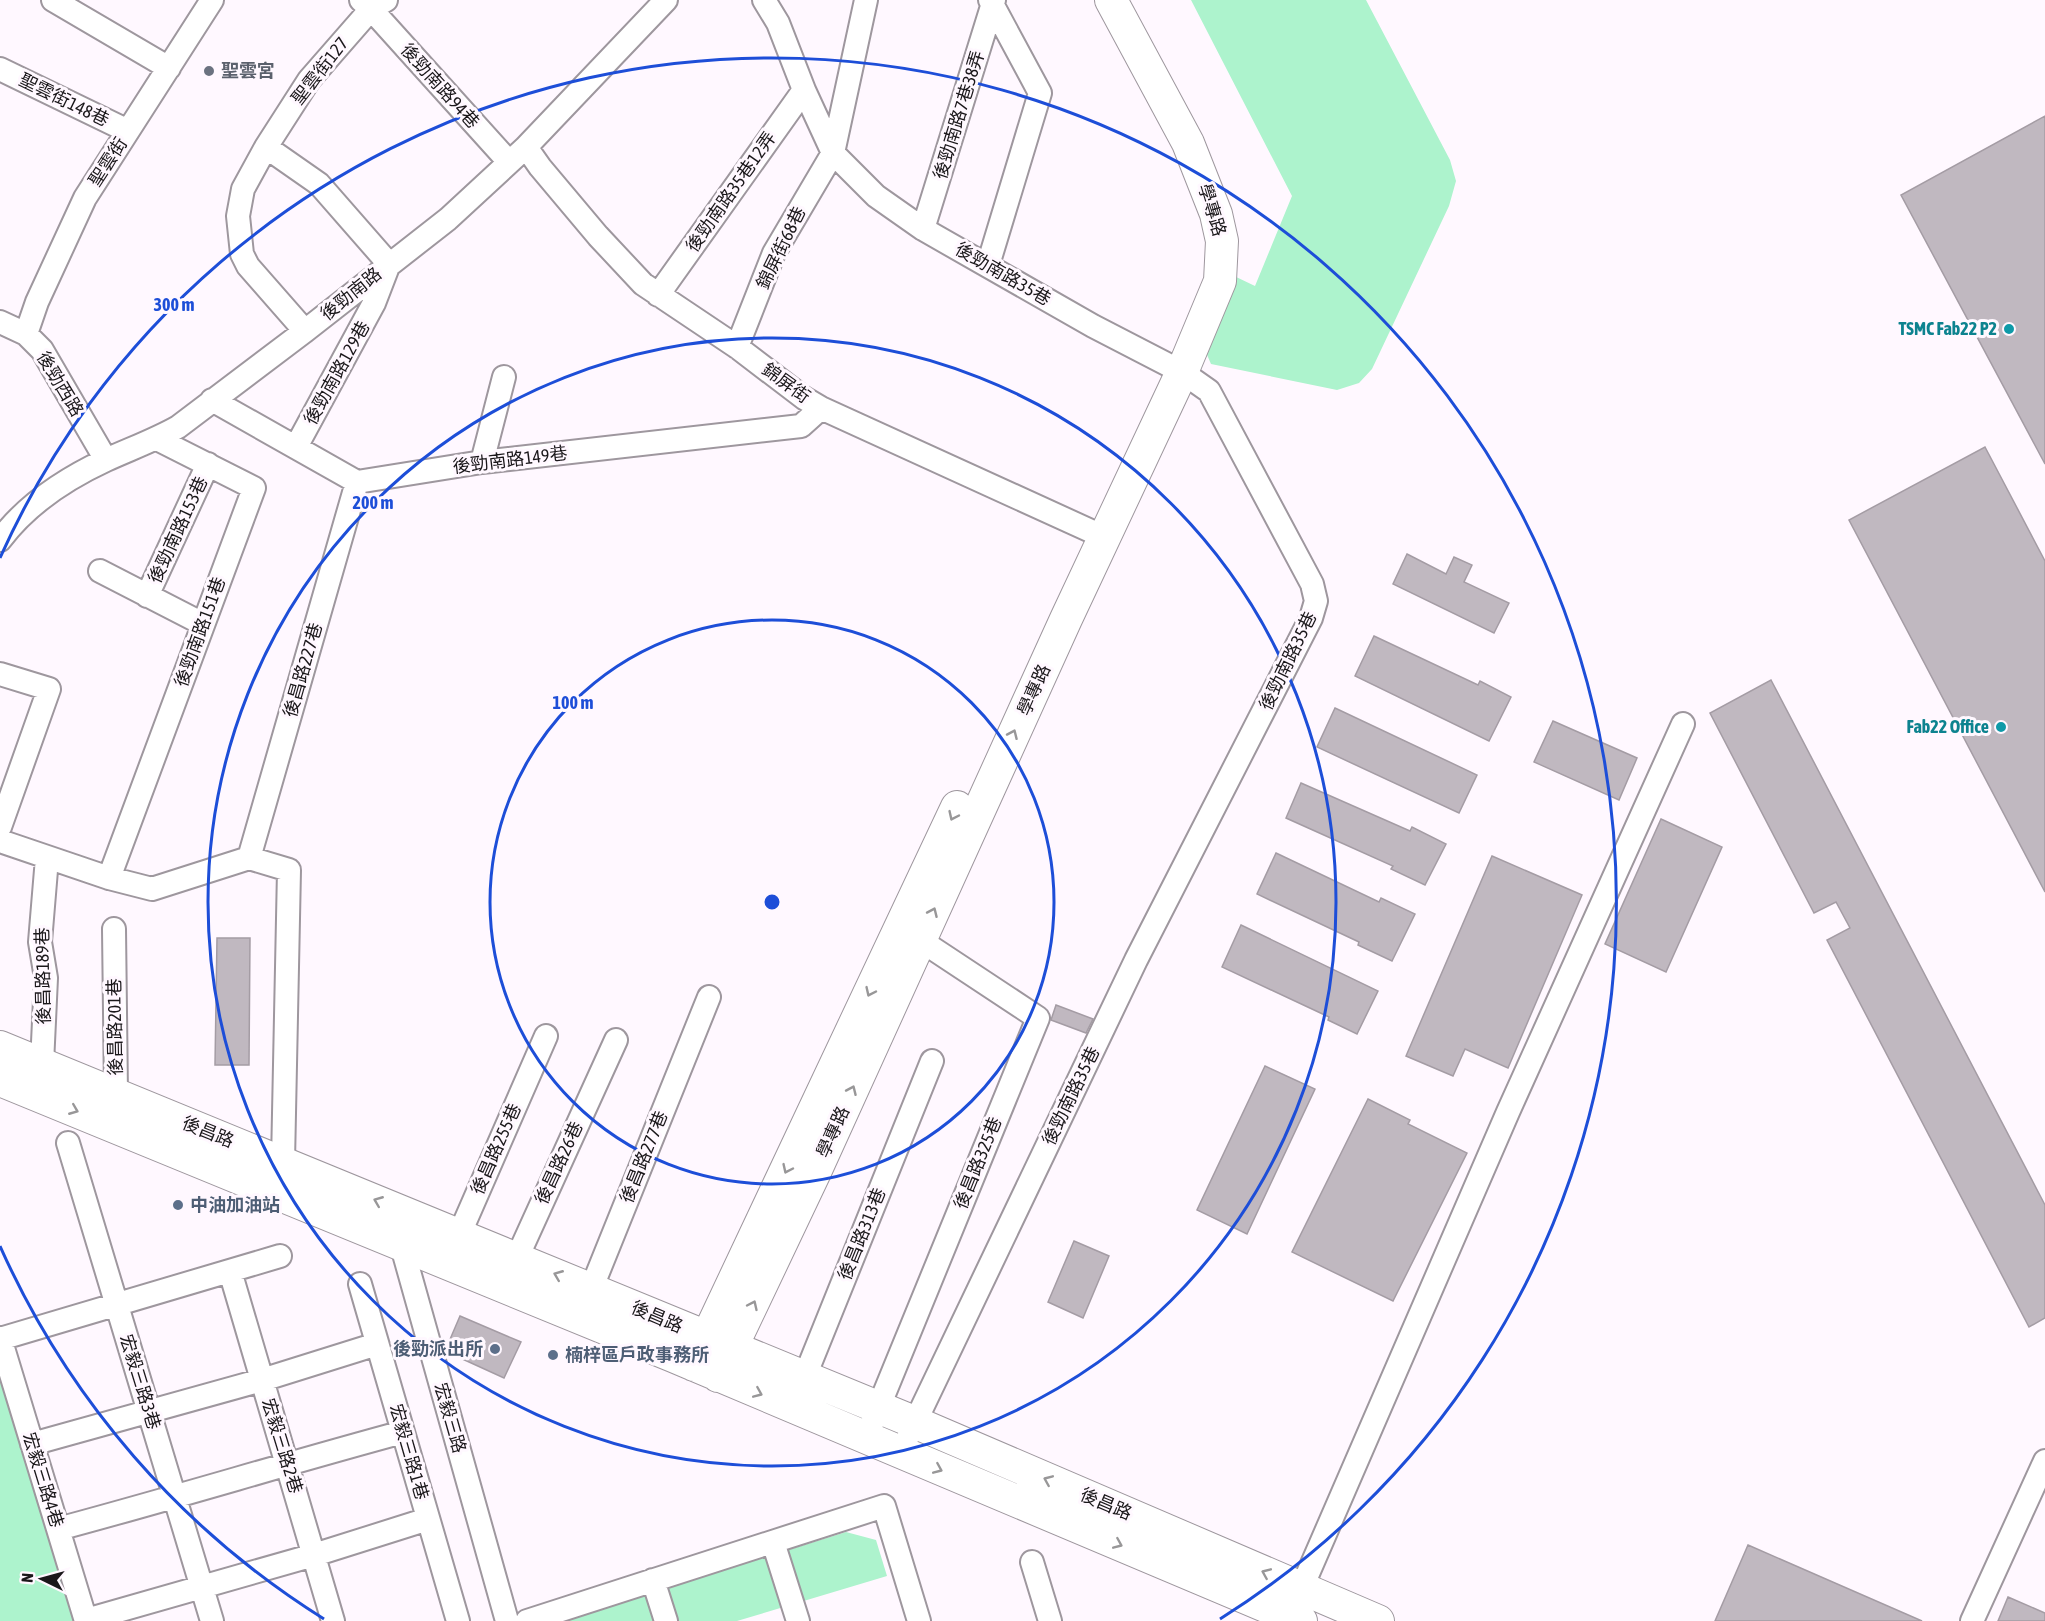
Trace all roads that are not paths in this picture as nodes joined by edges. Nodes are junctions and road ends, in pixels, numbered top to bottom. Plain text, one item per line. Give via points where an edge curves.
1 (53, 0) edge
2 (212, 0) edge
3 (666, 0) edge
4 (764, 0) edge
5 (866, 0) edge
6 (1089, 0) edge
7 (1111, 0) edge
8 (992, 2) edge
9 (373, 3) edge
10 (169, 68) junction
11 (0, 69) edge
12 (804, 90) junction
13 (128, 131) junction
14 (266, 147) junction
15 (526, 147) junction
16 (833, 153) junction
17 (509, 162) junction
18 (923, 229) junction
19 (389, 264) junction
20 (988, 266) junction
21 (658, 295) junction
22 (0, 322) edge
23 (305, 331) junction
24 (26, 334) junction
25 (737, 347) junction
26 (1173, 367) junction
27 (504, 377) dead end
28 (213, 400) junction
29 (821, 408) junction
30 (157, 439) junction
31 (296, 447) junction
32 (106, 460) junction
33 (482, 462) junction
34 (208, 464) junction
35 (357, 482) junction
36 (1095, 534) junction
37 (0, 540) edge
38 (100, 571) dead end
39 (147, 596) junction
40 (203, 624) junction
41 (0, 674) edge
42 (1683, 724) dead end
43 (0, 826) edge
44 (0, 841) edge
45 (47, 858) junction
46 (249, 858) junction
47 (109, 878) junction
48 (114, 929) dead end
49 (920, 940) junction
50 (709, 997) dead end
51 (546, 1035) dead end
52 (616, 1040) dead end
53 (0, 1047) edge
54 (932, 1061) dead end
55 (42, 1064) junction
56 (0, 1080) edge
57 (32, 1093) junction
58 (116, 1094) junction
59 (106, 1124) junction
60 (68, 1143) dead end
61 (283, 1162) junction
62 (271, 1191) junction
63 (407, 1230) junction
64 (453, 1249) junction
65 (280, 1256) dead end
66 (516, 1258) junction
67 (230, 1271) junction
68 (360, 1284) dead end
69 (505, 1287) junction
70 (591, 1288) junction
71 (117, 1305) junction
72 (579, 1317) junction
73 (0, 1338) edge
74 (377, 1344) junction
75 (713, 1357) junction
76 (804, 1378) junction
77 (262, 1380) junction
78 (792, 1407) junction
79 (878, 1407) junction
80 (149, 1411) junction
81 (914, 1422) junction
82 (403, 1432) junction
83 (866, 1438) junction
84 (32, 1444) junction
85 (901, 1453) junction
86 (2045, 1461) edge
87 (287, 1463) junction
88 (175, 1497) junction
89 (428, 1519) junction
90 (58, 1529) junction
91 (773, 1542) junction
92 (314, 1555) junction
93 (1032, 1562) dead end
94 (653, 1580) junction
95 (202, 1587) junction
96 (1297, 1609) edge
97 (86, 1621) edge
98 (212, 1621) edge
99 (333, 1621) edge
100 (458, 1621) edge
101 (507, 1621) edge
102 (527, 1621) edge
103 (666, 1621) edge
104 (798, 1621) edge
105 (919, 1621) edge
106 (1050, 1621) edge
107 (1378, 1621) edge
108 (1972, 1621) edge

1 - 10 street
2 - 10 street, 聖雲街
3 - 15 street, 後勁南路
4 - 12 street, 後勁南路35巷 via 778,23
5 - 16 street, 錦屏街68巷
6 - 26 street, 學專路 via 1168,148 1201,220 1206,244 1204,276
7 - 26 street, 學專路 via 1188,143 1216,214 1222,241 1220,281
8 - 18 street, 後勁南路7巷38弄
8 - 20 street via 1040,93
9 - 14 street, 聖雲街127 via 309,80
9 - 17 street, 後勁南路94巷
10 - 13 street, 聖雲街
11 - 13 street, 聖雲街148巷
12 - 16 street, 後勁南路35巷
12 - 21 street, 後勁南路35巷12弄
13 - 24 street, 聖雲街 via 85,198
14 - 19 street via 319,184
14 - 23 street, 聖雲街127 via 241,196 238,216 242,254
15 - 17 street, 後勁南路
15 - 21 street, 錦屏街 via 598,236
16 - 18 street, 後勁南路35巷 via 876,196
16 - 25 street, 錦屏街68巷 via 774,253
17 - 19 street, 後勁南路 via 448,219
18 - 20 street, 後勁南路35巷
19 - 23 street, 後勁南路
19 - 31 street, 後勁南路129巷 via 374,303
20 - 26 street, 後勁南路35巷
21 - 25 street, 錦屏街
22 - 24 street, 後勁西路
23 - 28 street, 後勁南路
24 - 32 street, 後勁西路 via 42,350
25 - 29 street, 錦屏街
26 - 36 street, 學專路
26 - 81 street, 後勁南路35巷 via 1209,391 1312,584 1316,601 1311,618 1136,960
27 - 33 street
28 - 30 street, 後勁南路
28 - 31 street
29 - 33 street, 後勁南路149巷 via 801,426
29 - 36 street, 錦屏街
30 - 32 street, 後勁南路
30 - 34 street, 後勁南路151巷
31 - 35 street
32 - 37 street, 後勁南路 via 40,498
33 - 35 street, 後勁南路149巷
34 - 39 street, 後勁南路153巷
34 - 40 street, 後勁南路151巷 via 254,488
35 - 46 street, 後昌路227巷
49 -> 36 street, 學專路
36 -> 75 street, 學專路
38 - 39 street
39 - 40 street
40 - 47 street, 後勁南路151巷
41 - 43 street via 49,689
42 - 96 street via 1508,1112
44 - 45 street
45 - 47 street
45 - 55 street, 後昌路189巷 via 40,942 46,978
46 - 47 street via 152,889
46 - 61 street via 290,870
48 - 58 street, 後昌路201巷
75 -> 49 street, 學專路
49 - 79 street, 後昌路325巷 via 1038,1018
50 - 70 street, 後昌路277巷
51 - 64 street, 後昌路255巷
52 - 66 street, 後昌路26巷
53 - 55 street, 後昌路
54 - 76 street, 後昌路313巷
55 - 57 street, 後昌路189巷
55 - 58 street, 後昌路
56 - 57 street, 後昌路
57 -> 59 street, 後昌路
58 - 59 street, 後昌路201巷
58 - 61 street, 後昌路
59 - 62 street, 後昌路
60 - 71 street, 宏毅三路3巷
61 - 62 street
63 -> 61 street, 後昌路
62 - 63 street, 後昌路
63 - 64 street, 後昌路
63 - 101 street, 宏毅三路
64 - 66 street, 後昌路
64 - 69 street, 後昌路
65 - 67 street
66 - 69 street, 後昌路26巷
70 -> 66 street, 後昌路
67 - 71 street
67 - 77 street, 宏毅三路2巷
68 - 74 street, 宏毅三路1巷
69 - 72 street, 後昌路
70 - 72 street, 後昌路277巷
70 - 75 street, 後昌路
71 - 73 street
71 - 80 street, 宏毅三路3巷
72 - 75 street, 後昌路
73 - 84 street, 宏毅三路4巷
74 - 77 street
74 - 82 street, 宏毅三路1巷
75 - 76 street, 後昌路
75 -> 78 street, 後昌路
76 - 78 street, 後昌路313巷
76 - 79 street, 後昌路
77 - 80 street
77 - 87 street, 宏毅三路2巷
78 - 83 street, 後昌路
79 - 81 street, 後昌路
79 - 83 street, 後昌路325巷
80 - 84 street
80 - 88 street, 宏毅三路3巷
81 - 85 street, 後勁南路35巷
96 -> 81 street, 後昌路
82 - 87 street
82 - 89 street, 宏毅三路1巷
83 - 85 street, 後昌路
84 - 90 street, 宏毅三路4巷
85 -> 96 street, 後昌路
86 - 108 street
87 - 88 street
87 - 92 street, 宏毅三路2巷
88 - 90 street
88 - 95 street, 宏毅三路3巷
89 - 92 street
89 - 100 street, 宏毅三路1巷
90 - 97 street, 宏毅三路4巷
91 - 94 street
91 - 104 street
91 - 105 street via 884,1506
92 - 95 street
92 - 99 street, 宏毅三路2巷
93 - 106 street
94 - 102 street
94 - 103 street
95 - 97 street
95 - 98 street, 宏毅三路3巷
96 - 107 street, 後昌路

